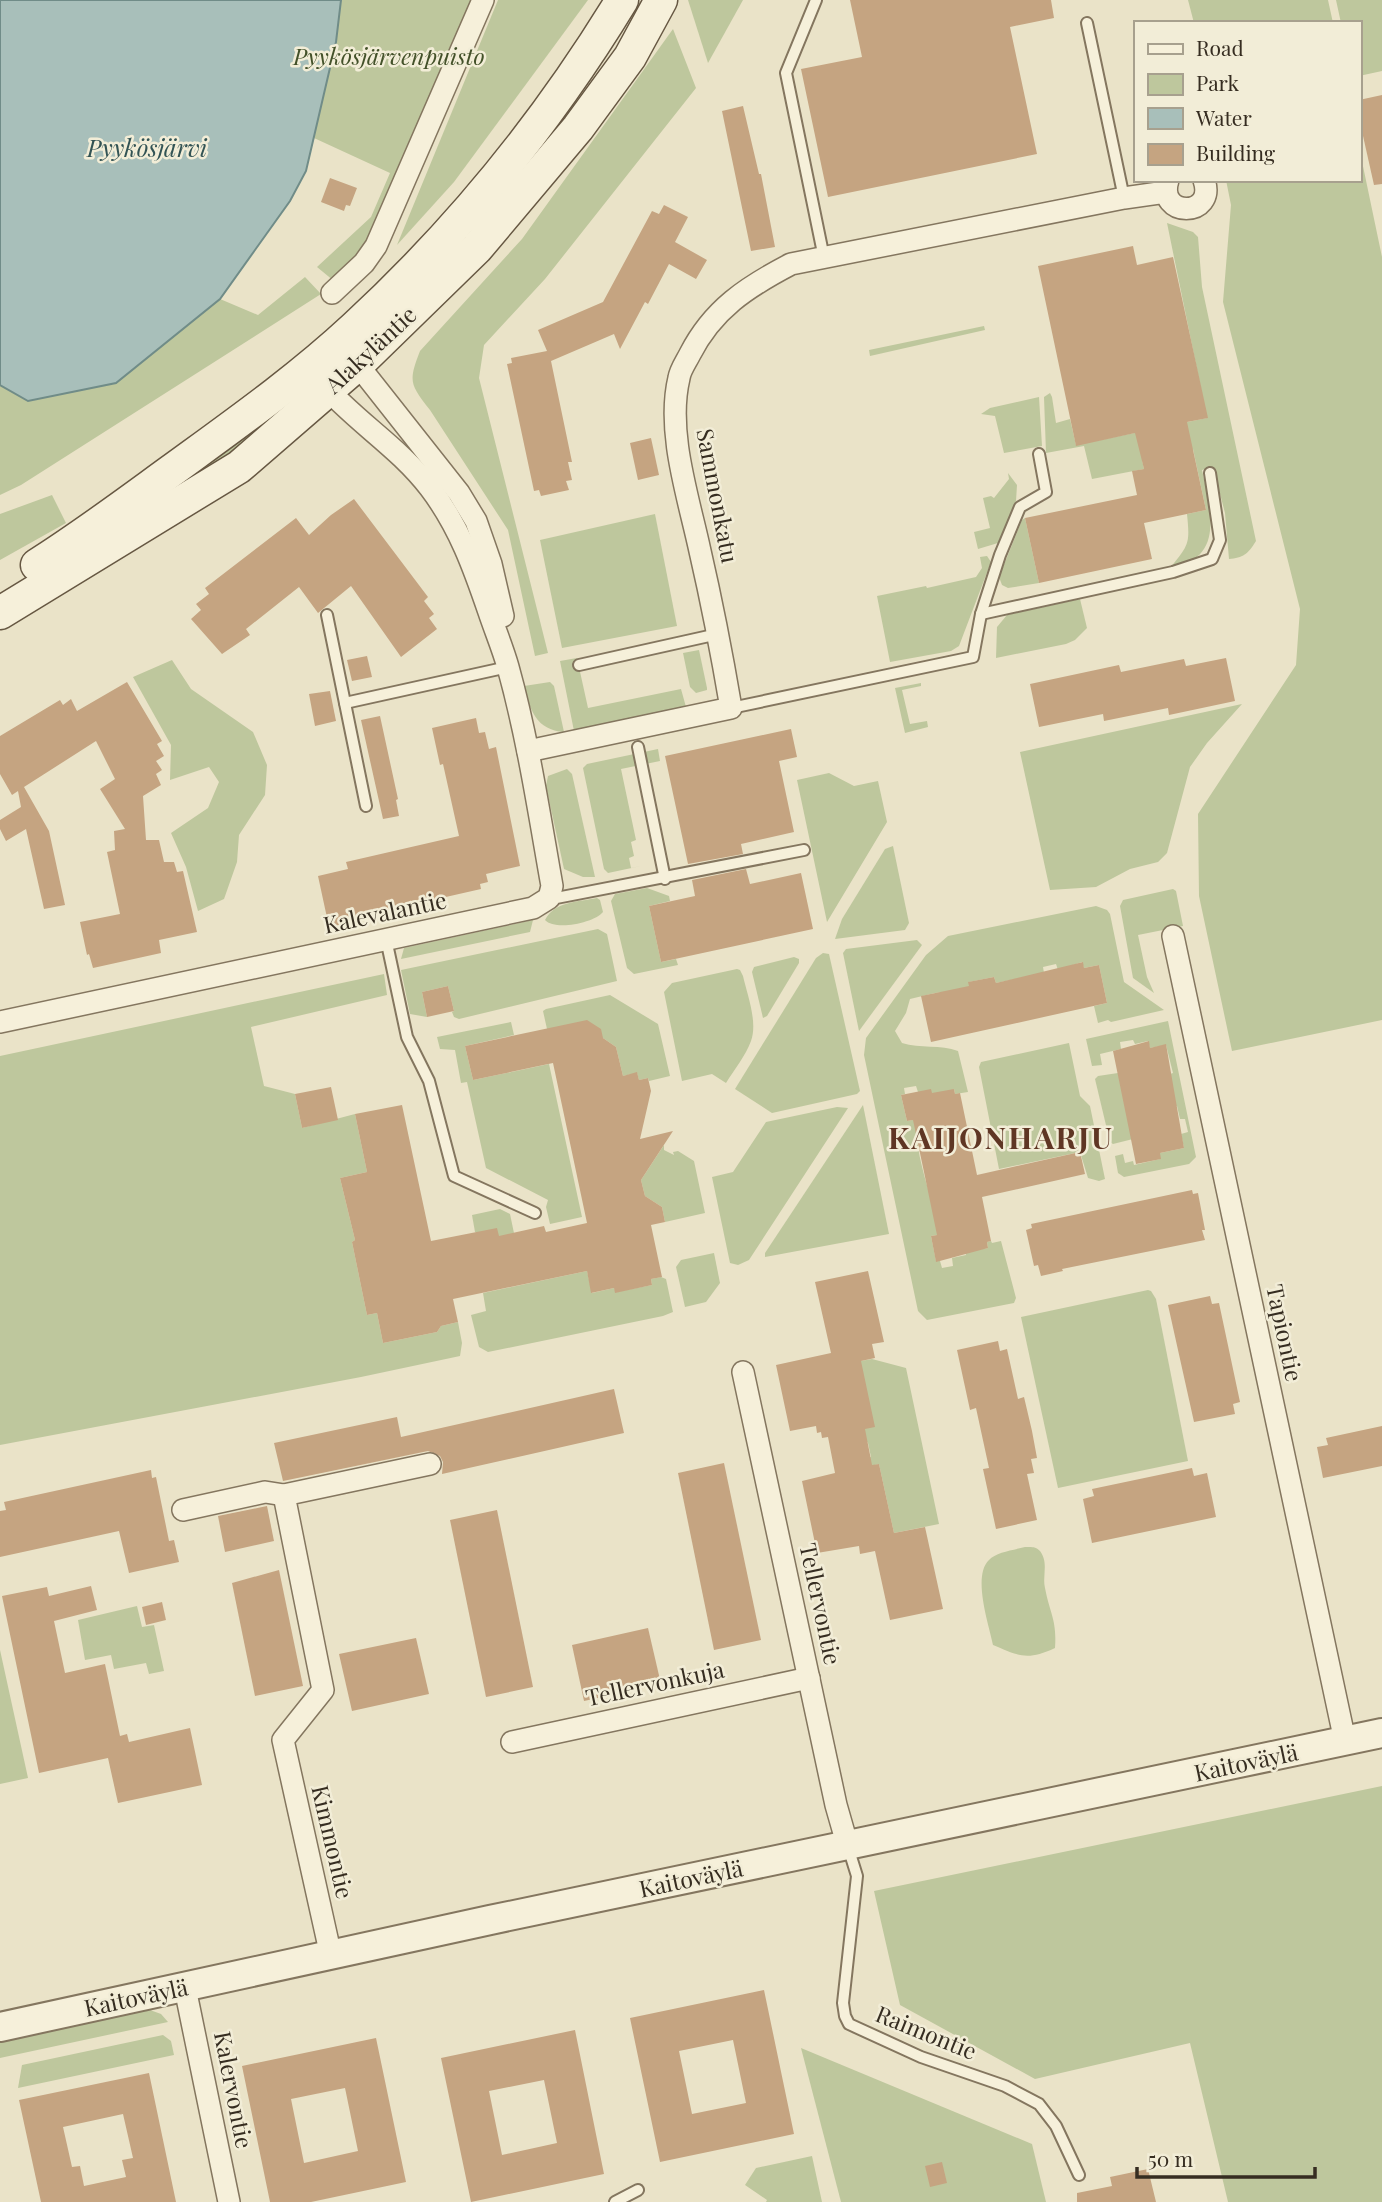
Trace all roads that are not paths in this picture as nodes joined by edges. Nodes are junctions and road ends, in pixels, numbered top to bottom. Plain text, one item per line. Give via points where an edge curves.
1 (483, 0) edge
2 (622, 0) edge
3 (661, 0) edge
4 (816, 0) edge
5 (1087, 23) dead end
6 (1204, 182) edge
7 (1167, 186) edge
8 (1124, 198) junction
9 (824, 258) junction
10 (332, 293) dead end
11 (348, 353) junction
12 (318, 379) junction
13 (1039, 454) dead end
14 (1210, 473) dead end
15 (0, 589) edge
16 (0, 613) edge
17 (981, 614) junction
18 (327, 615) dead end
19 (718, 634) junction
20 (579, 665) dead end
21 (508, 667) junction
22 (345, 703) junction
23 (731, 708) junction
24 (638, 747) dead end
25 (528, 751) junction
26 (366, 806) dead end
27 (804, 850) dead end
28 (665, 879) junction
29 (544, 901) junction
30 (1173, 936) dead end
31 (386, 939) junction
32 (0, 1022) edge
33 (535, 1213) dead end
34 (743, 1372) dead end
35 (430, 1464) dead end
36 (284, 1495) junction
37 (183, 1510) dead end
38 (809, 1678) junction
39 (1382, 1733) edge
40 (1345, 1741) junction
41 (512, 1742) dead end
42 (848, 1847) junction
43 (331, 1956) junction
44 (186, 1988) junction
45 (0, 2027) edge
46 (1079, 2175) dead end
47 (638, 2190) dead end
48 (229, 2202) edge
49 (615, 2202) edge

1 - 10 street via 376,246
2 - 11 main road, Alakyläntie via 545,116
3 - 11 main road, Alakyläntie via 630,57 578,128 477,248
4 - 9 lane via 786,73
5 - 8 lane
6 - 7 street, Sammonkatu via 1205,198 1189,209 1172,203
7 - 8 street, Sammonkatu
8 - 9 street, Sammonkatu
9 - 19 street, Sammonkatu via 791,264 729,301 694,347 679,376 675,430
11 - 12 main road, Alakyläntie
11 - 21 street via 459,493 476,522 503,613
12 - 15 main road, Alakyläntie
12 - 16 main road, Alakyläntie via 239,467
12 - 21 street via 430,487 461,535
13 - 17 lane via 1046,492 1020,508
14 - 17 lane via 1220,540 1212,559 1174,572
17 - 23 lane via 973,657
18 - 22 lane
19 - 20 lane
19 - 23 street, Sammonkatu
21 - 22 lane
21 - 25 street
22 - 26 lane
23 - 25 street
24 - 28 lane
25 - 29 street via 552,886
27 - 28 lane
28 - 29 lane
29 - 31 street, Kalevalantie via 533,908
30 - 40 street, Tapiontie
31 - 32 street, Kalevalantie
31 - 33 lane via 407,1037 429,1080 454,1176
34 - 38 street, Tellervontie
35 - 36 street
36 - 37 street via 265,1493
36 - 43 street, Kimmontie via 323,1689 283,1740
38 - 41 street, Tellervonkuja
38 - 42 street, Tellervontie
39 - 40 street, Kaitoväylä
40 - 42 street, Kaitoväylä
42 - 43 street, Kaitoväylä
42 - 46 lane, Raimontie via 857,1876 843,2003 849,2024 1039,2104 1056,2126
43 - 44 street, Kaitoväylä
44 - 45 street, Kaitoväylä
44 - 48 street, Kalervontie
47 - 49 lane

